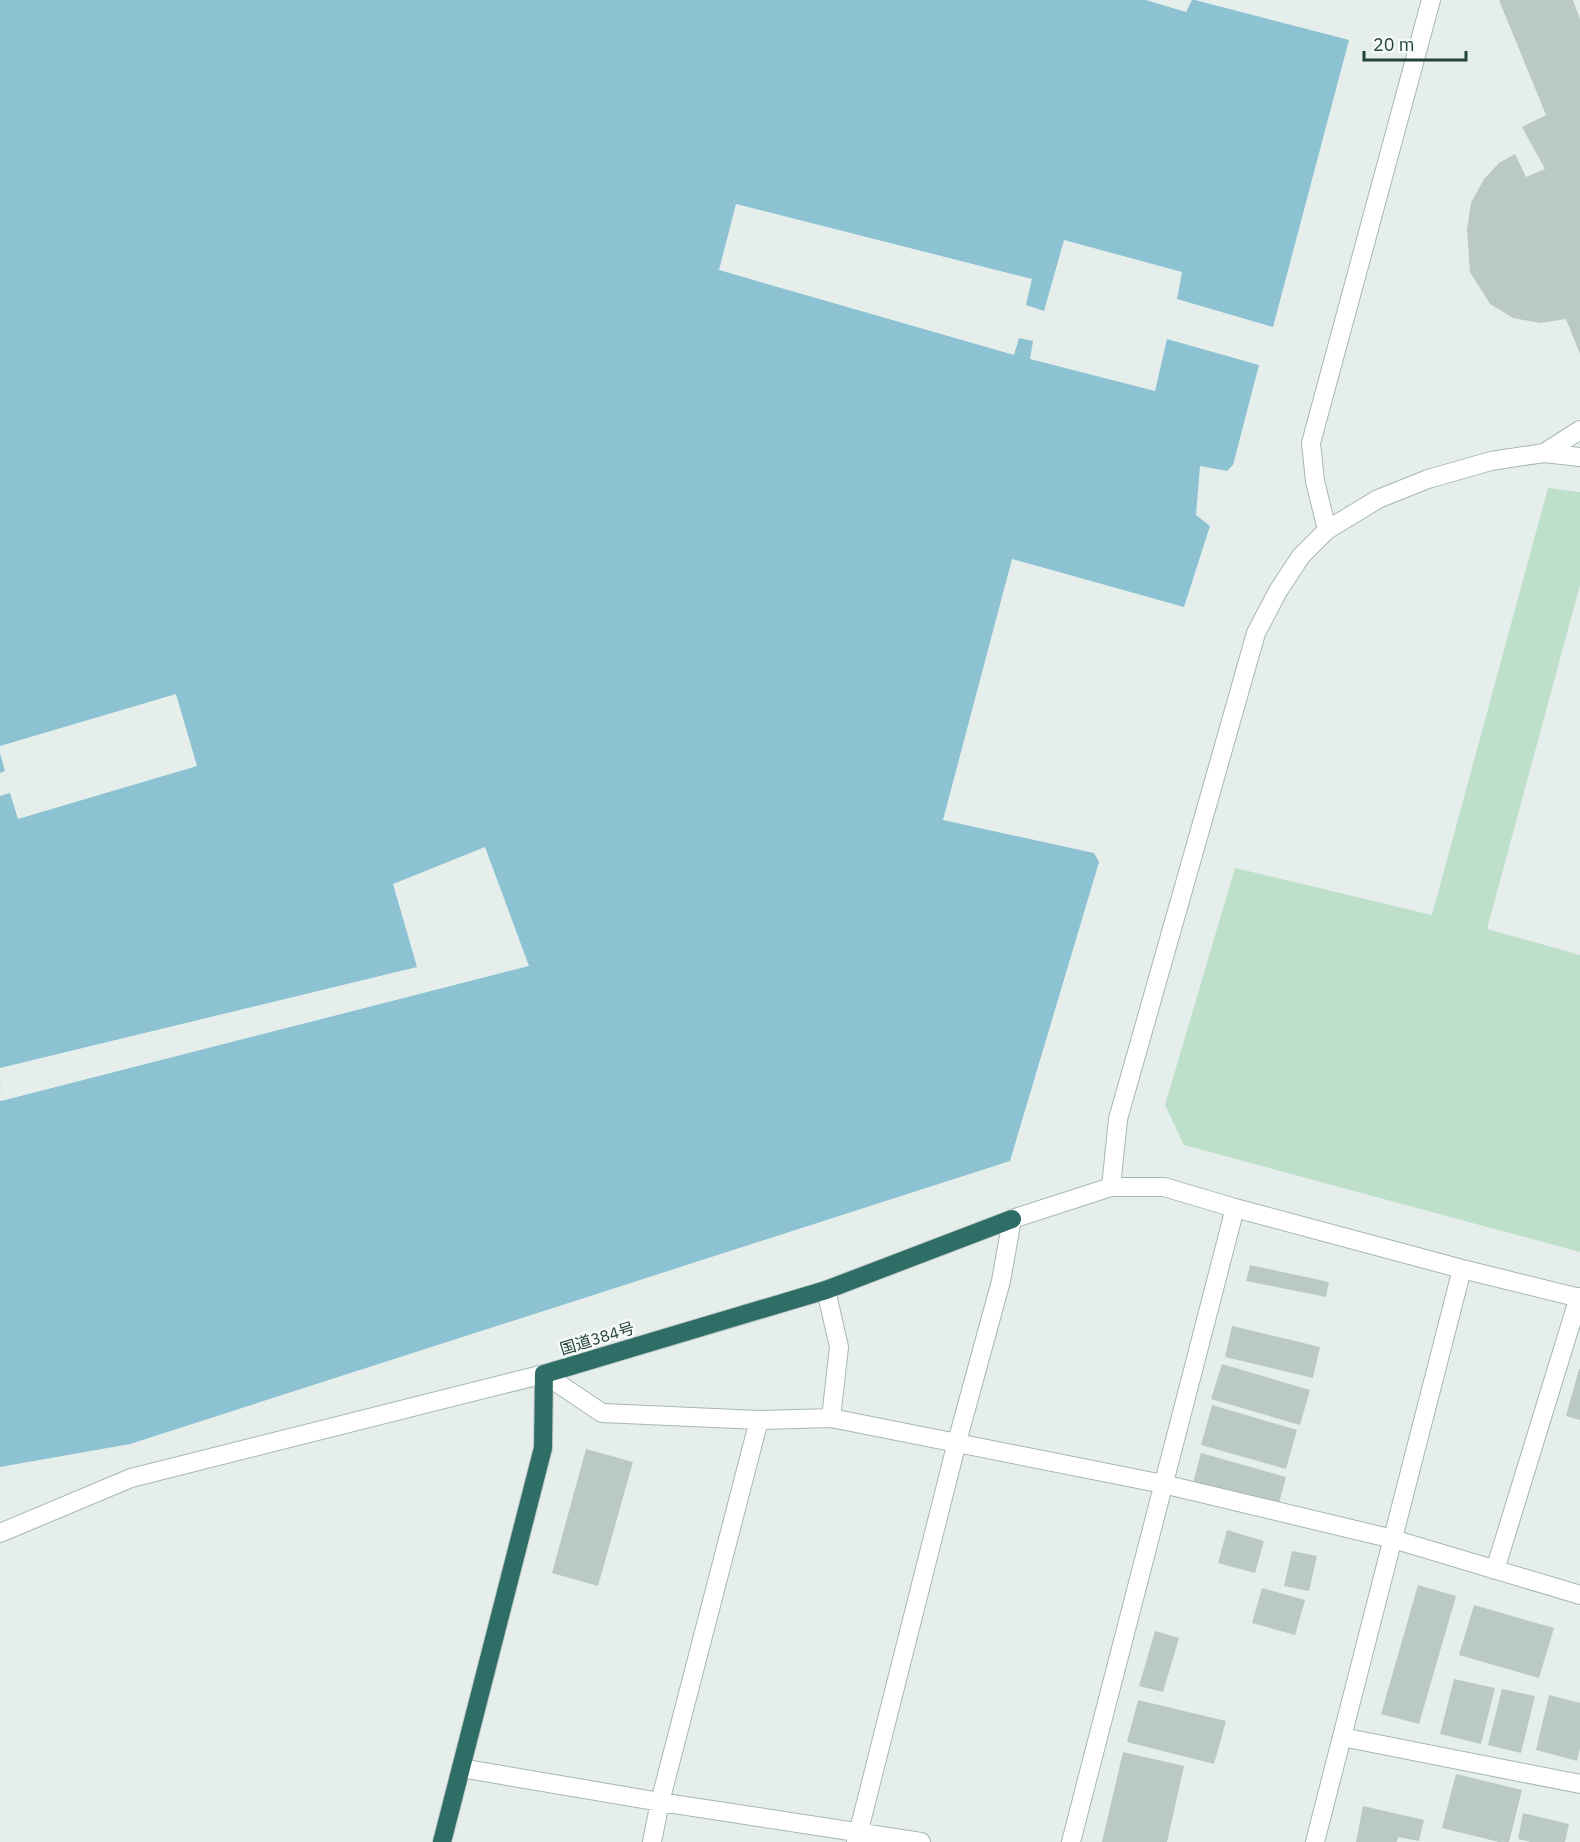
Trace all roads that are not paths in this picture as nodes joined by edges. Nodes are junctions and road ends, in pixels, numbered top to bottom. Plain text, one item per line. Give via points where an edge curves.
1 (1431, 0) edge
2 (1580, 430) edge
3 (1544, 453) junction
4 (1580, 458) edge
5 (1326, 530) junction
6 (1111, 1187) junction
7 (1235, 1208) junction
8 (1012, 1219) junction
9 (1462, 1269) junction
10 (826, 1290) junction
11 (1580, 1298) edge
12 (544, 1374) junction
13 (831, 1418) junction
14 (759, 1420) junction
15 (957, 1442) junction
16 (1163, 1484) junction
17 (0, 1533) edge
18 (1393, 1539) junction
19 (1495, 1570) junction
20 (1580, 1595) edge
21 (1342, 1737) junction
22 (461, 1768) junction
23 (1580, 1784) edge
24 (660, 1802) junction
25 (857, 1837) edge
26 (442, 1842) edge
27 (652, 1842) edge
28 (921, 1842) edge
29 (1071, 1842) edge
30 (1315, 1842) edge

1 - 5 street via 1311,443
2 - 3 street
3 - 4 street
3 - 5 street via 1491,462 1428,480 1378,499
5 - 6 street via 1301,556 1256,633 1118,1119
6 - 7 street via 1164,1187
6 - 8 street
7 - 9 street
7 - 16 street
8 - 10 highway, 国道384号
8 - 15 street via 1001,1281
9 - 11 street
9 - 18 street
10 - 12 highway, 国道384号
10 - 13 street via 839,1347
11 - 19 street
12 - 14 street via 603,1413
12 - 17 street via 131,1478
12 - 22 highway, 国道384号 via 543,1448
13 - 14 street
13 - 15 street
14 - 24 street
15 - 16 street
15 - 25 street
16 - 18 street
16 - 29 street
18 - 19 street
18 - 21 street
19 - 20 street
21 - 23 street
21 - 30 street
22 - 24 street
22 - 26 highway, 国道384号
24 - 25 street
24 - 27 street
25 - 28 street

